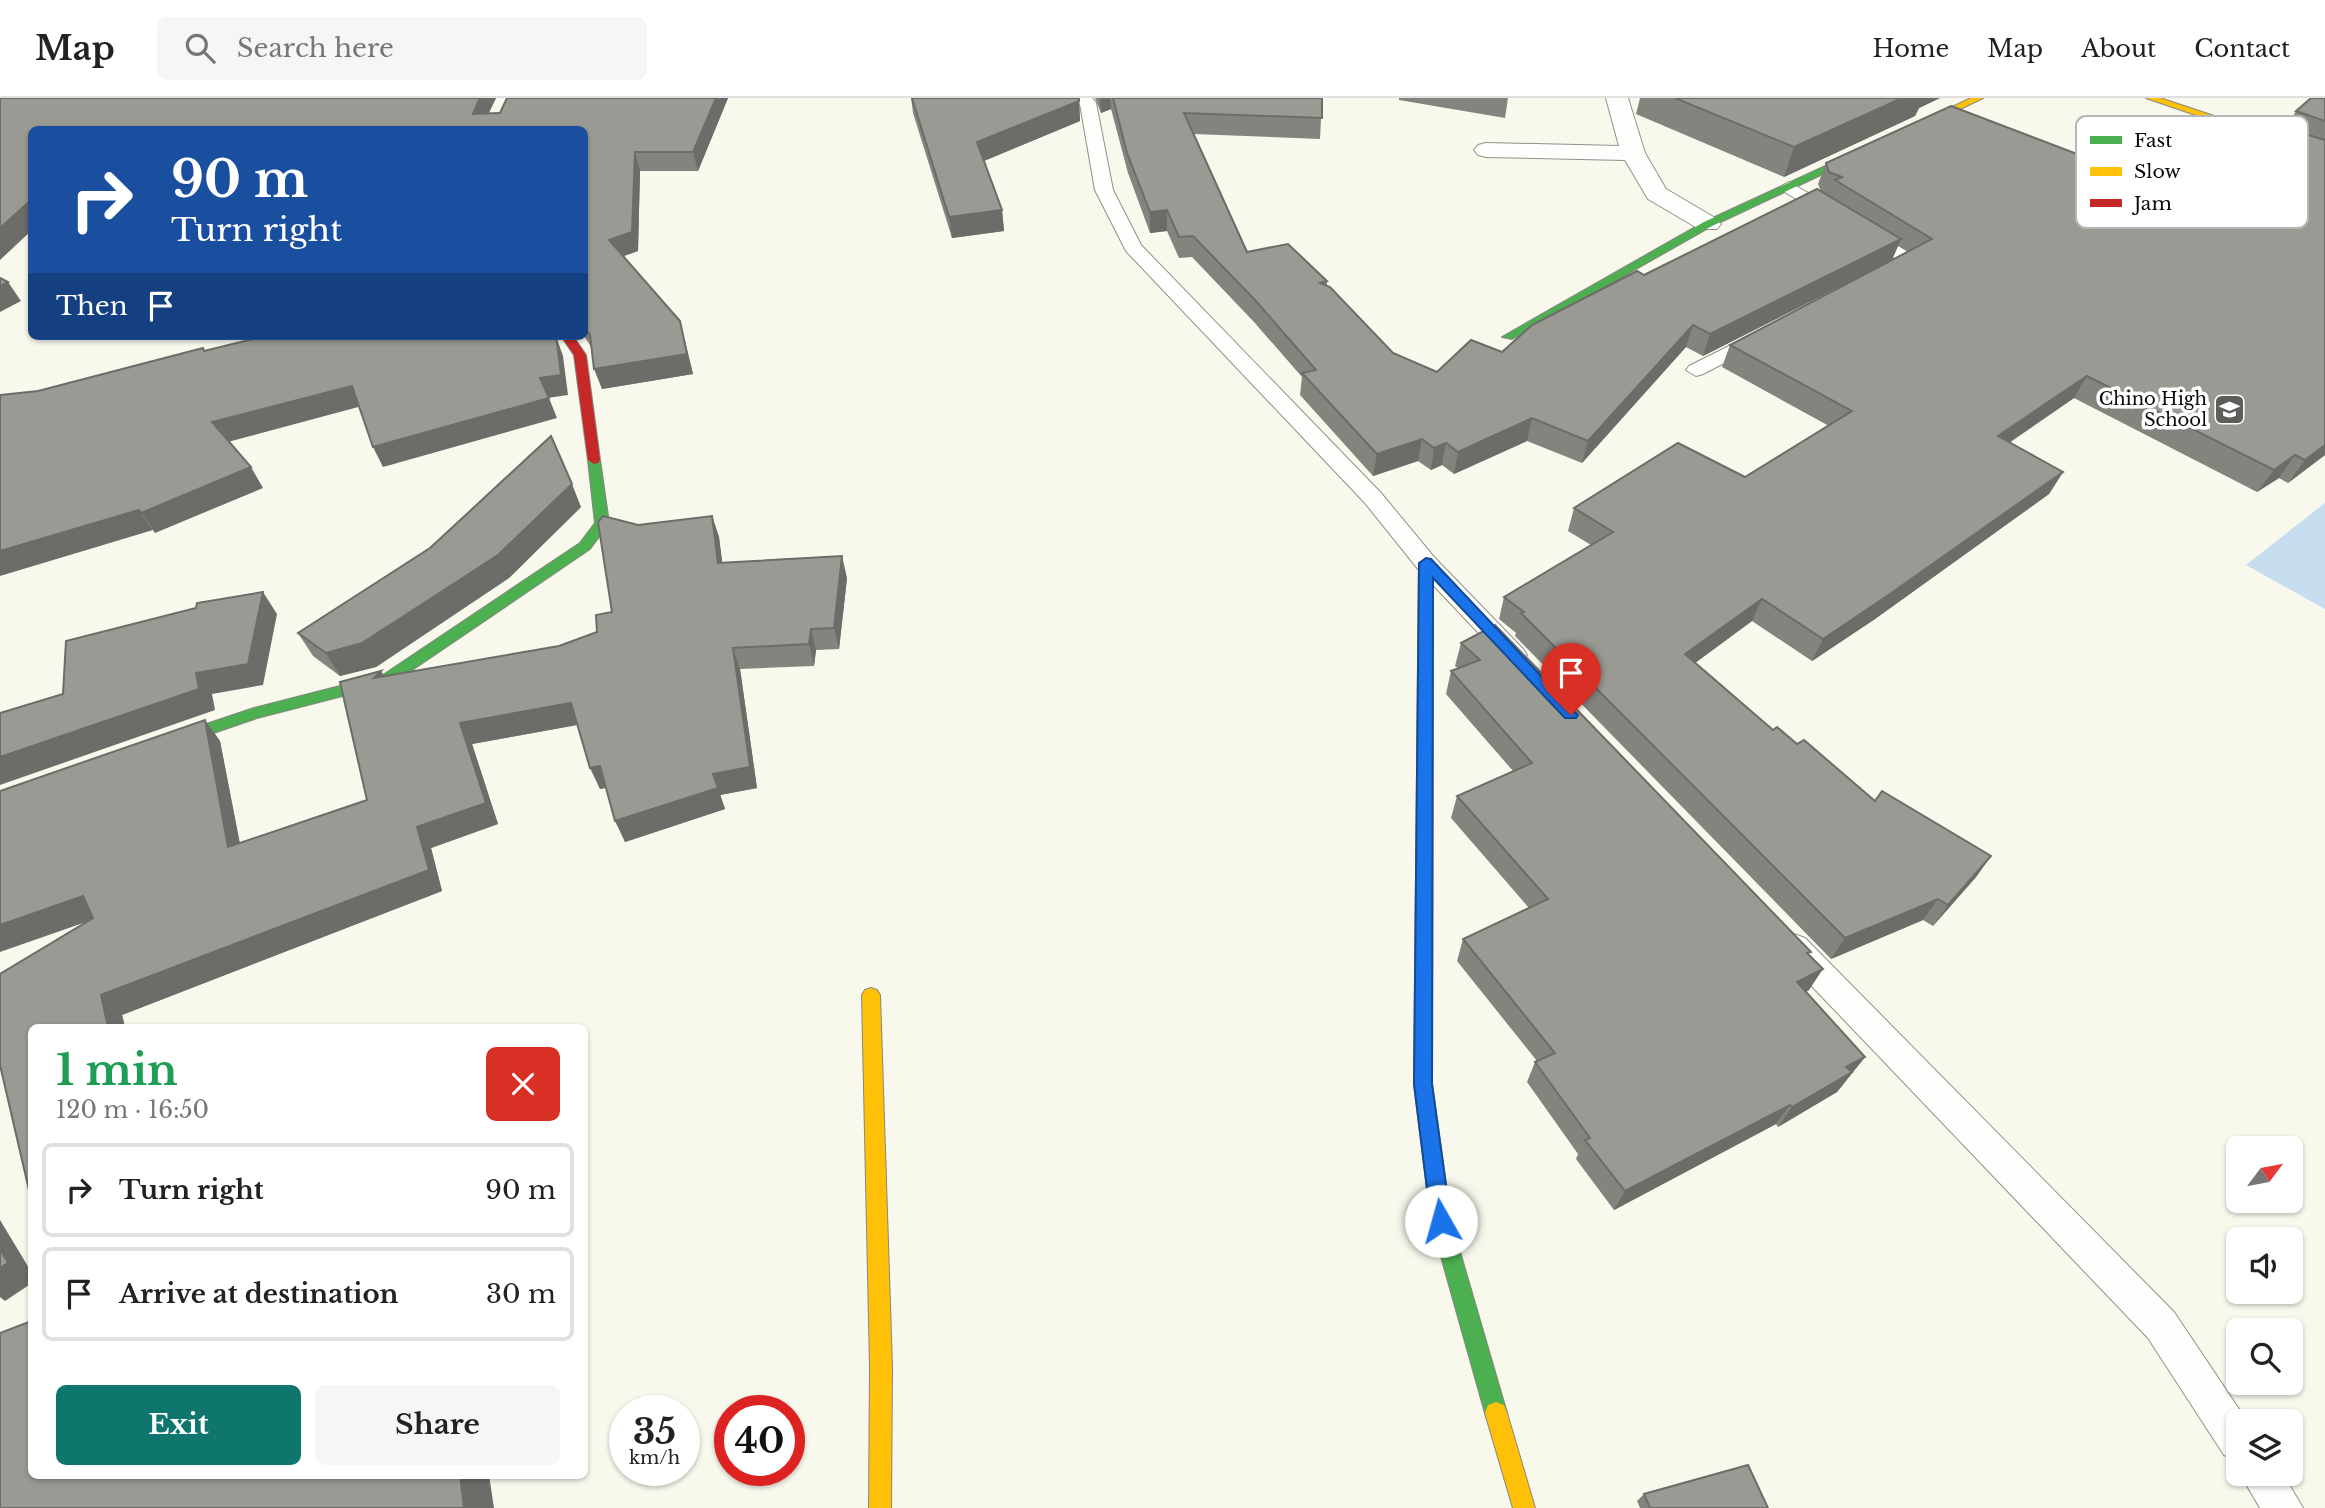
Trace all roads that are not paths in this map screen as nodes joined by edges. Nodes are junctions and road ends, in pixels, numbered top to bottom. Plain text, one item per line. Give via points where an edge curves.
1 (1083, 98) edge
2 (1618, 98) edge
3 (1978, 98) edge
4 (2151, 98) edge
5 (2205, 116) edge
6 (1486, 150) dead end
7 (2308, 150) edge
8 (1633, 153) junction
9 (2325, 156) edge
10 (1790, 187) junction
11 (1708, 224) junction
12 (1875, 278) edge
13 (1780, 327) edge
14 (1508, 337) dead end
15 (570, 340) edge
16 (1696, 370) dead end
17 (1426, 563) junction
18 (1538, 680) edge
19 (140, 752) edge
20 (1775, 927) edge
21 (871, 995) dead end
22 (2226, 1423) edge
23 (2268, 1486) edge
24 (880, 1508) edge
25 (1524, 1508) edge
26 (2283, 1508) edge

1 - 17 lane via 1088,103 1104,190 1133,247 1373,498
2 - 8 street
3 - 10 street
4 - 5 street
6 - 8 street
7 - 9 street
8 - 11 street via 1657,194
10 - 11 street
10 - 12 lane via 1911,260
11 - 14 street
13 - 16 lane
15 - 19 street via 580,355 602,523 585,546 388,679 254,713
17 - 18 lane
17 - 25 street via 1423,1084 1441,1221
20 - 22 lane via 2161,1325
21 - 24 street
23 - 26 lane

